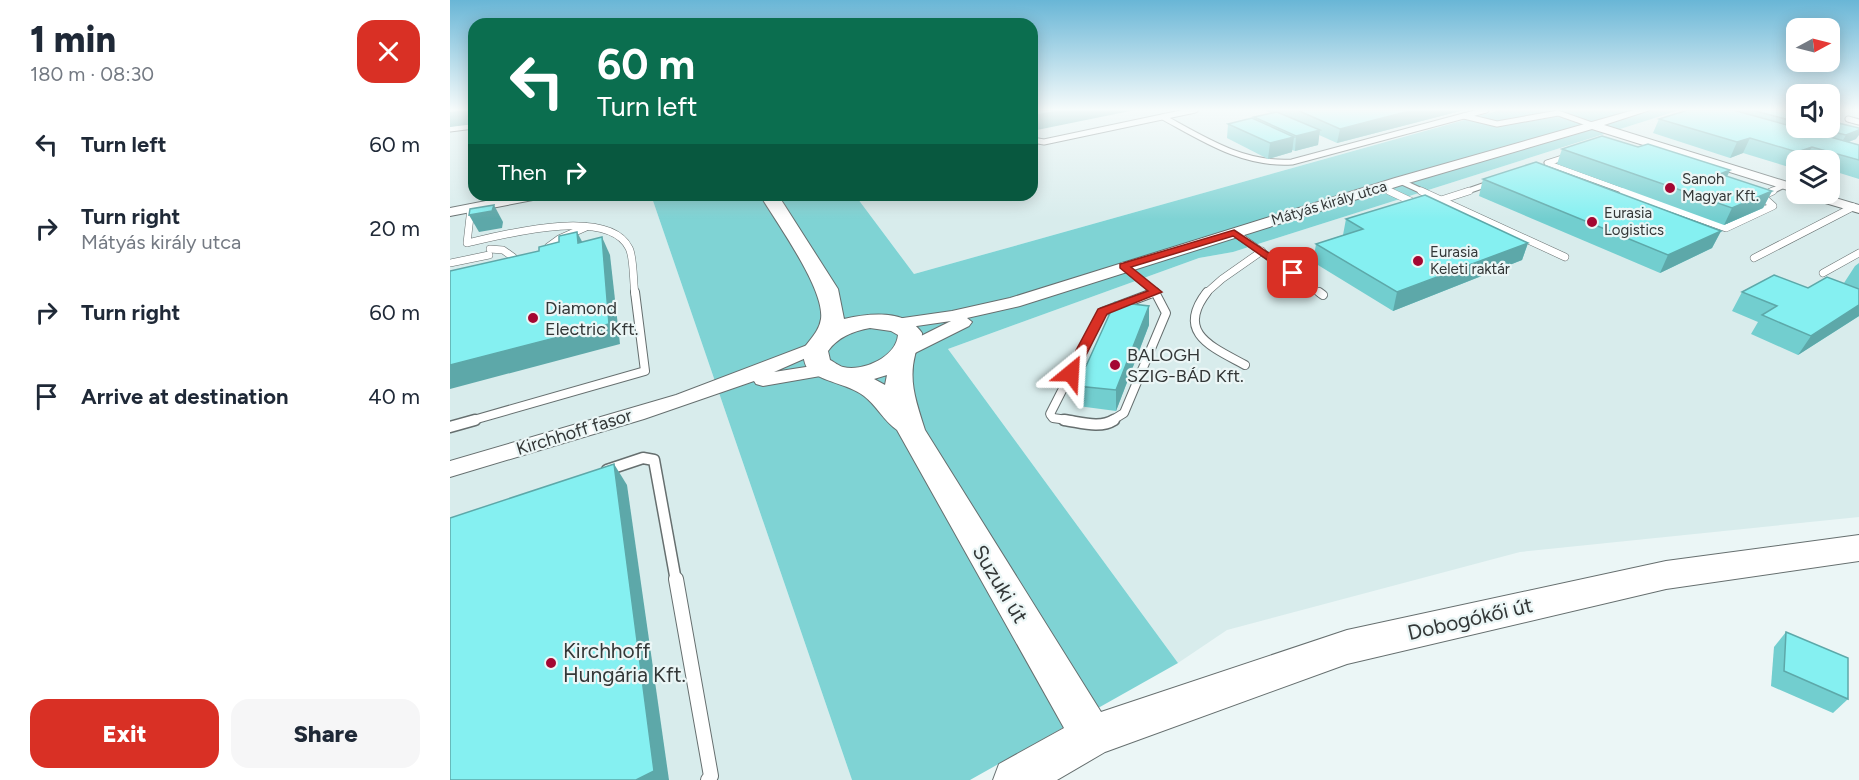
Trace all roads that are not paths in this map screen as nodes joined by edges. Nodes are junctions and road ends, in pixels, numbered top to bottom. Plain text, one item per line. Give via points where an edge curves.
1 (1222, 146) edge
2 (1350, 146) edge
3 (1522, 146) edge
4 (1660, 146) edge
5 (1574, 154) edge
6 (1499, 180) edge
7 (1400, 181) junction
8 (1784, 185) joint
9 (1382, 187) junction
10 (1753, 193) edge
11 (1762, 196) junction
12 (1441, 200) junction
13 (507, 201) edge
14 (773, 201) edge
15 (1840, 203) edge
16 (471, 208) junction
17 (1426, 208) edge
18 (1856, 208) edge
19 (450, 212) edge
20 (588, 226) junction
21 (1234, 233) junction
22 (613, 234) junction
23 (491, 238) junction
24 (607, 242) dead end
25 (1262, 251) junction
26 (489, 252) junction
27 (1859, 253) edge
28 (554, 255) edge
29 (1565, 257) dead end
30 (1754, 258) dead end
31 (450, 263) edge
32 (488, 263) edge
33 (1123, 266) junction
34 (1823, 273) dead end
35 (510, 274) edge
36 (827, 289) junction
37 (1156, 292) junction
38 (1323, 295) dead end
39 (1014, 302) junction
40 (891, 323) junction
41 (906, 352) junction
42 (830, 356) junction
43 (1245, 365) dead end
44 (450, 427) edge
45 (911, 430) junction
46 (450, 469) edge
47 (598, 473) edge
48 (1859, 548) edge
49 (1092, 736) junction
50 (708, 780) edge
51 (1015, 780) edge

1 - 2 lane via 1245,158 1275,164
3 - 7 street, Mátyás király utca
4 - 8 street
5 - 11 lane via 1547,163 1726,228 1773,206
6 - 12 lane
7 - 9 street, Mátyás király utca
7 - 12 lane
8 - 11 lane
9 - 17 lane
9 - 21 street, Mátyás király utca
10 - 11 lane
12 - 29 lane
13 - 16 street
14 - 36 main road
15 - 18 street
16 - 19 street
16 - 23 lane via 467,243
18 - 30 lane
20 - 22 lane
20 - 23 lane via 554,225
20 - 28 lane via 551,244 547,251
21 - 25 lane
21 - 33 street, Mátyás király utca
22 - 24 lane
22 - 44 lane via 629,248 645,371
23 - 26 lane
25 - 38 lane
25 - 43 lane via 1213,285 1193,310 1195,325 1208,342
26 - 31 lane
26 - 32 lane
26 - 35 lane via 502,250 513,257
27 - 34 lane
33 - 37 lane
33 - 39 street, Mátyás király utca
36 - 40 main road via 852,307
36 - 42 main road via 833,317
37 - 37 lane via 1164,306 1164,321 1124,413 1107,424 1053,418 1050,414 1102,312
39 - 40 street, Mátyás király utca via 952,316
39 - 41 street, Mátyás király utca via 939,332
40 - 41 main road via 910,335 912,340
40 - 42 main road via 855,324
41 - 42 main road via 877,370
41 - 45 main road via 898,387
42 - 45 main road via 874,390
42 - 46 street, Kirchhoff fasor via 783,376 699,394
45 - 49 main road, Suzuki út
47 - 50 lane via 643,458 654,460 711,776
48 - 49 main road, Dobogókői út via 1666,575 1347,647
49 - 51 main road, Dobogókői út

